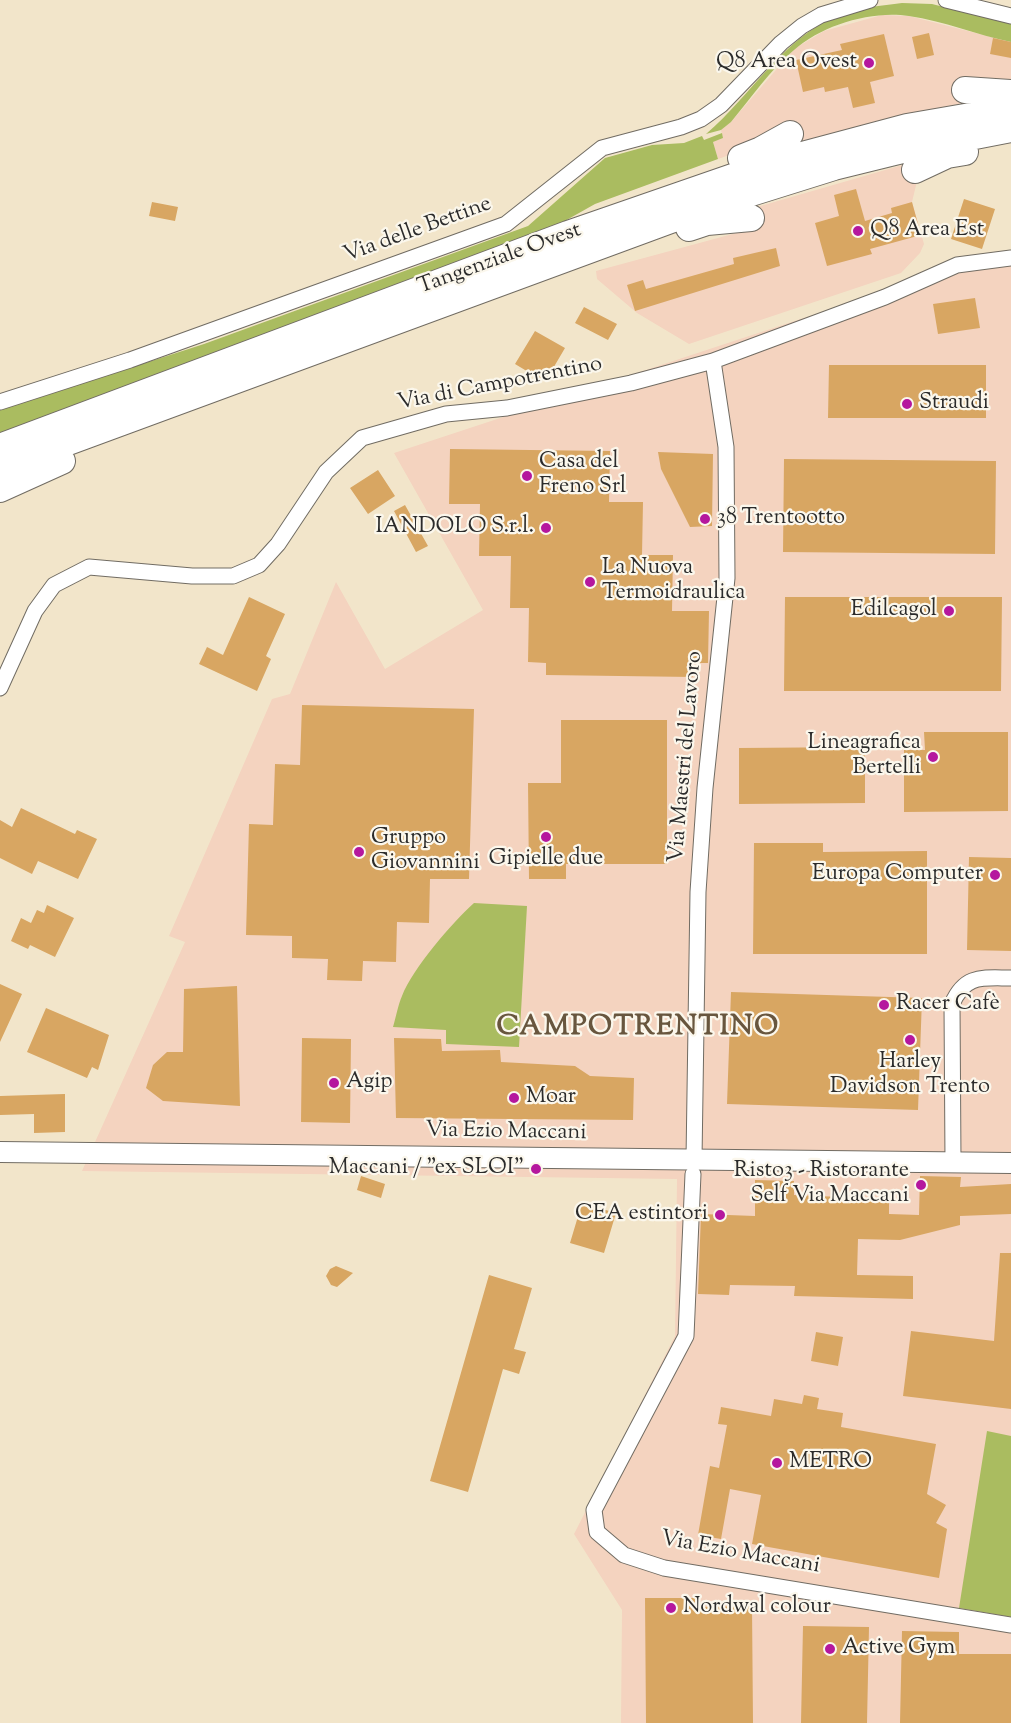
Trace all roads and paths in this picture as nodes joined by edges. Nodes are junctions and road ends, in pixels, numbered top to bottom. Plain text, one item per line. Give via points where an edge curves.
1 (870, 0) edge
2 (946, 0) edge
3 (1011, 16) edge
4 (965, 90) dead end
5 (1011, 93) edge
6 (1011, 108) edge
7 (1011, 129) edge
8 (790, 134) dead end
9 (1011, 145) edge
10 (915, 170) dead end
11 (751, 218) dead end
12 (571, 244) junction
13 (1011, 258) edge
14 (713, 361) junction
15 (236, 380) junction
16 (0, 402) edge
17 (0, 447) edge
18 (0, 468) edge
19 (0, 489) edge
20 (0, 688) edge
21 (1011, 978) edge
22 (0, 1152) edge
23 (953, 1162) junction
24 (1011, 1163) edge
25 (693, 1166) junction
26 (1011, 1625) edge

1 - 16 street, Via delle Bettine via 820,15 802,26 721,105 701,119 602,148 506,224 130,360
2 - 3 street
4 - 5 highway
6 - 12 highway, Tangenziale Ovest via 827,147
7 - 12 highway, Tangenziale Ovest via 834,166 703,208
8 - 12 highway via 761,150 602,209
9 - 10 highway via 947,155
11 - 12 highway via 707,222 606,256
12 - 15 highway, Tangenziale Ovest
12 - 17 highway, Tangenziale Ovest
13 - 14 street, Via di Campotrentino via 957,265 885,297
14 - 20 street, Via di Campotrentino via 631,383 507,408 446,414 362,438 326,472 278,544 259,565 233,576 88,567 54,585 35,611
14 - 25 street, Via Maestri del Lavoro via 726,447 728,568 698,892
15 - 18 highway, Tangenziale Ovest
15 - 19 highway
21 - 23 street via 974,979 959,988 952,1004
22 - 25 street, Via Ezio Maccani
23 - 24 street, Via Ezio Maccani
23 - 25 street, Via Ezio Maccani
25 - 26 street, Via Ezio Maccani via 686,1336 594,1510 597,1532 624,1555 664,1568

